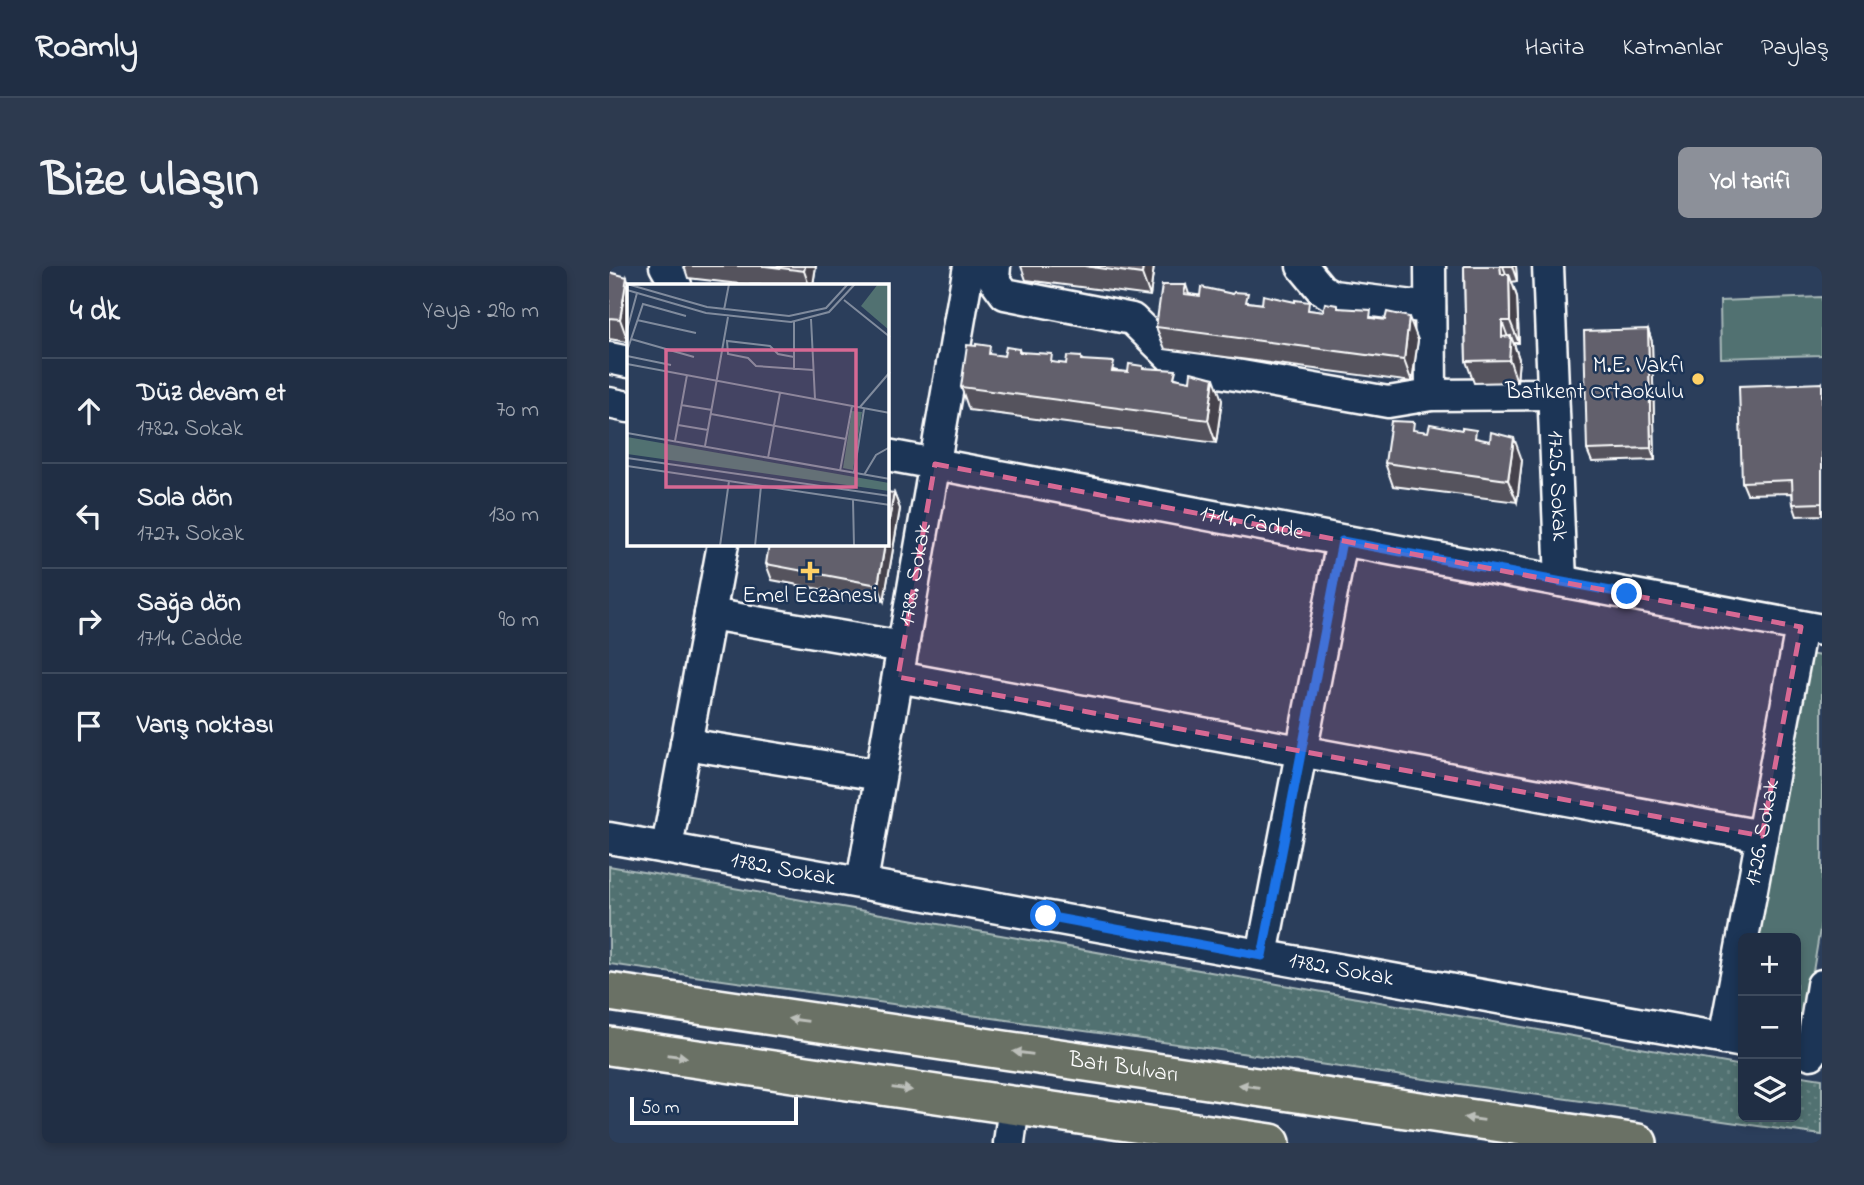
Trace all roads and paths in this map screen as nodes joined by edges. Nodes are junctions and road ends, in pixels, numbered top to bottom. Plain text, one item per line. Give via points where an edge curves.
1 (665, 266) edge
2 (969, 266) edge
3 (995, 266) edge
4 (1302, 266) edge
5 (1430, 266) edge
6 (1548, 266) edge
7 (675, 284) edge
8 (1430, 309) junction
9 (609, 358) edge
10 (627, 362) edge
11 (1553, 394) junction
12 (1431, 395) junction
13 (609, 403) edge
14 (627, 407) edge
15 (889, 455) edge
16 (935, 464) junction
17 (1342, 541) junction
18 (723, 546) edge
19 (1561, 582) junction
20 (710, 614) junction
21 (1812, 629) edge
22 (903, 647) junction
23 (898, 677) junction
24 (686, 744) junction
25 (1301, 751) junction
26 (880, 775) junction
27 (1762, 836) junction
28 (609, 838) edge
29 (667, 847) junction
30 (862, 883) junction
31 (1262, 956) junction
32 (1822, 985) edge
33 (609, 992) edge
34 (1734, 1041) edge
35 (609, 1046) edge
36 (1810, 1054) edge
37 (1014, 1106) junction
38 (1216, 1139) edge
39 (1009, 1143) edge
40 (1271, 1143) edge
41 (1638, 1143) edge

1 - 7 street
2 - 16 street, 1788. Sokak
3 - 12 street via 994,279 1005,294 1132,319 1185,366 1388,402
4 - 8 street via 1332,296
5 - 8 street
6 - 11 street, 1725. Sokak
8 - 12 street
9 - 10 street
11 - 12 street
11 - 19 street, 1725. Sokak
13 - 14 street
15 - 16 street, 1714. Cadde
16 - 17 street, 1714. Cadde
16 - 22 street, 1788. Sokak
17 - 19 street, 1714. Cadde
17 - 25 street
18 - 20 street
19 - 21 street, 1714. Cadde
20 - 22 street
20 - 24 street
21 - 27 street, 1726. Sokak
22 - 23 street, 1788. Sokak
23 - 25 street
23 - 26 street, 1788. Sokak
24 - 26 street
24 - 29 street
25 - 27 street
25 - 31 street
26 - 30 street, 1788. Sokak
27 - 34 street, 1726. Sokak
28 - 29 street, 1782. Sokak
29 - 30 street, 1782. Sokak
30 - 31 street, 1782. Sokak
31 - 34 street, 1782. Sokak
32 - 36 street
41 -> 33 main road, Batı Bulvarı
35 -> 37 main road
37 - 38 main road
37 - 39 street
38 - 40 main road

